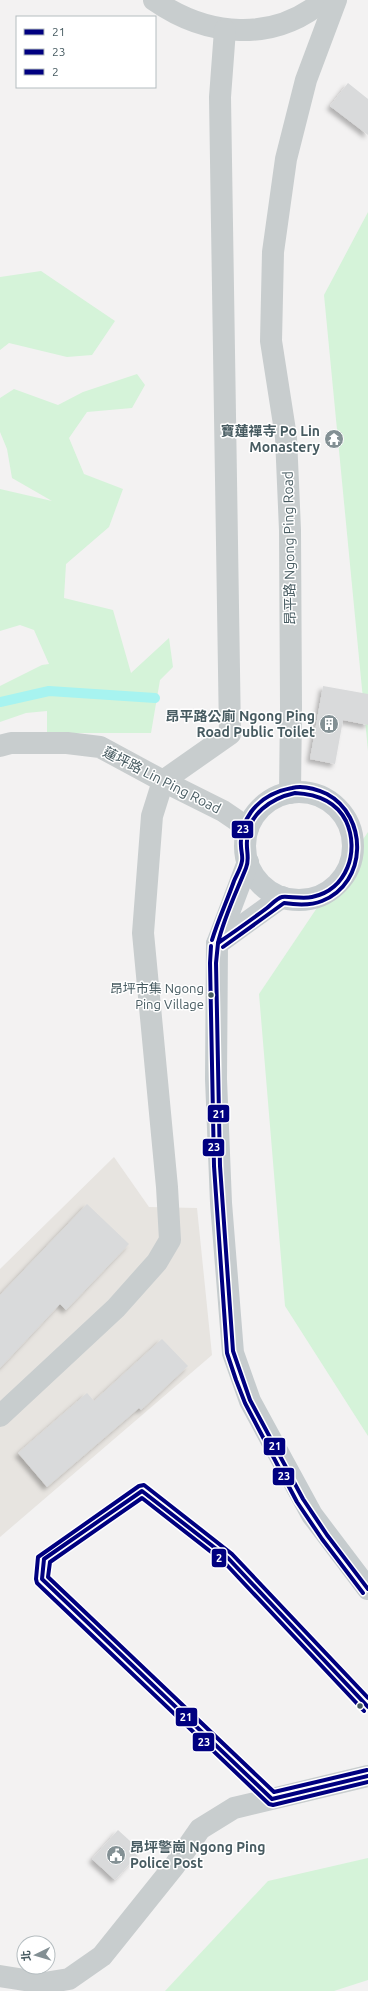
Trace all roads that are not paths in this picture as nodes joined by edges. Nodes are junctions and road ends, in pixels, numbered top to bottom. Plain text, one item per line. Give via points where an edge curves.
1 (154, 0) edge
2 (324, 0) edge
3 (336, 0) edge
4 (225, 30) junction
5 (0, 746) edge
6 (163, 781) junction
7 (290, 793) junction
8 (248, 828) junction
9 (248, 862) junction
10 (282, 897) junction
11 (217, 944) junction
12 (0, 1416) edge
13 (368, 1589) edge
14 (368, 1776) edge
15 (0, 1976) edge

1 - 4 street via 188,20
2 - 4 street via 309,13 268,28
3 - 7 street, 昂平路 Ngong Ping Road via 306,80 286,160 274,252 271,341 286,437 290,530
4 - 6 street via 220,97 230,734
5 - 6 street, 蓮坪路 Lin Ping Road via 11,743 67,743 100,747
6 - 8 street, 蓮坪路 Lin Ping Road via 223,811
6 - 12 street via 152,816 143,933 170,1240 157,1262 116,1308
7 - 8 main road via 276,797 264,805
7 - 10 main road via 304,792 317,795 340,811 348,823 353,851 350,865 333,888 309,899 295,900
8 - 9 main road via 245,845
9 - 10 main road via 260,883 270,892
9 - 11 main road
10 - 11 main road
11 - 13 main road via 216,1079 221,1203 233,1354 250,1401 312,1515
14 - 15 street via 234,1808 200,1829 102,1956 70,1979 44,1983

